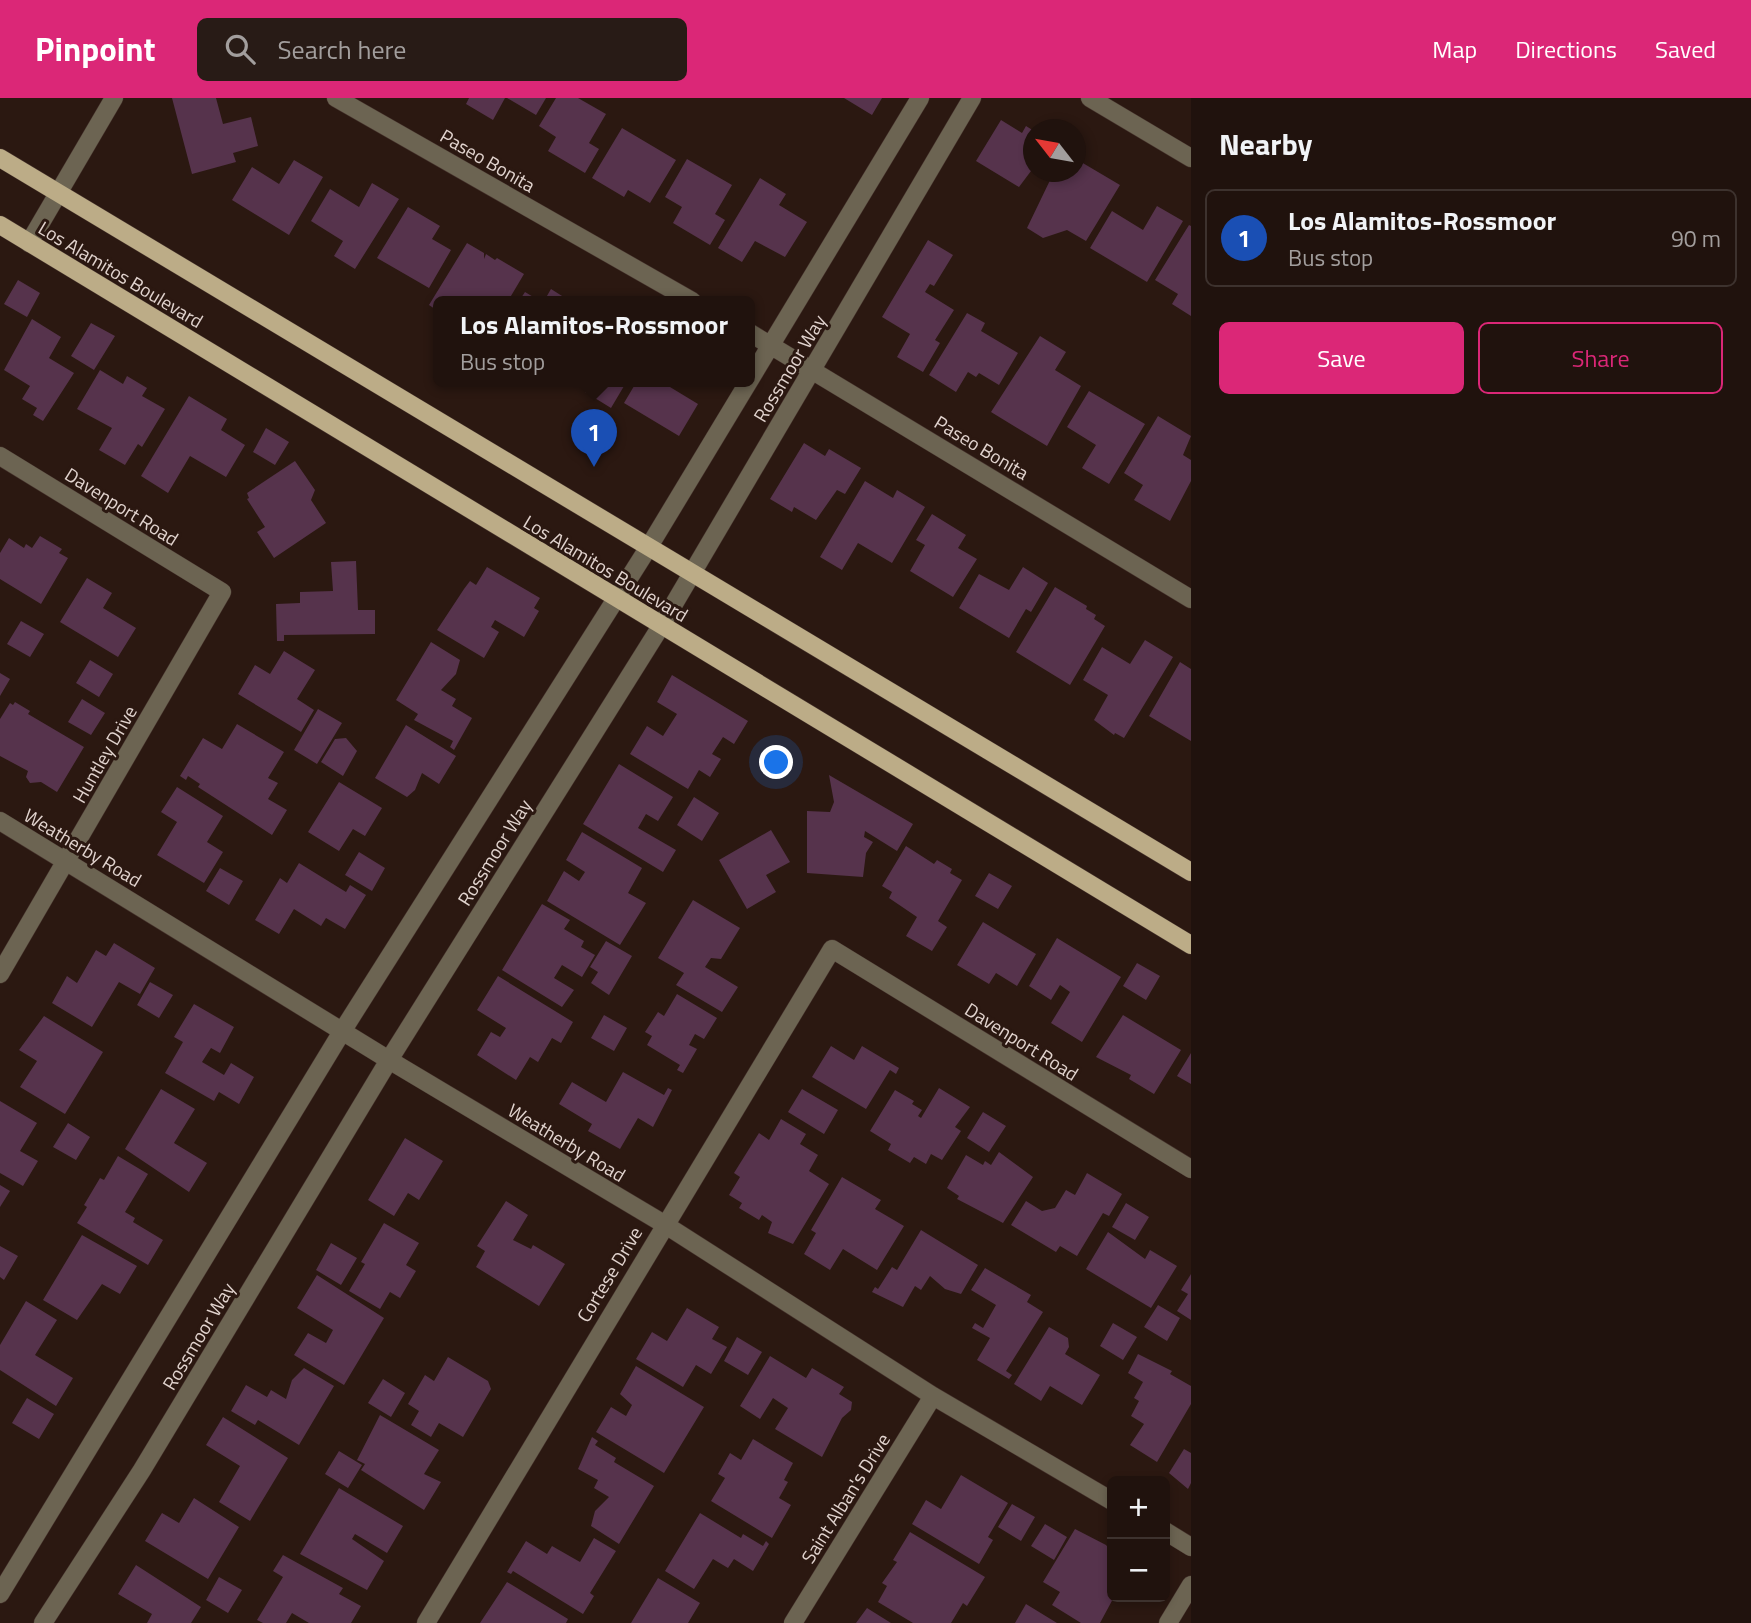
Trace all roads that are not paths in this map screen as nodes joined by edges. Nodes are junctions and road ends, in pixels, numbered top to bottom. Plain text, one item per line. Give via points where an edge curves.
1 (114, 98) edge
2 (336, 98) edge
3 (920, 98) edge
4 (972, 98) edge
5 (1090, 98) edge
6 (1191, 158) edge
7 (0, 159) edge
8 (58, 194) junction
9 (0, 225) edge
10 (29, 243) junction
11 (683, 296) edge
12 (755, 337) edge
13 (772, 346) junction
14 (814, 370) junction
15 (755, 374) edge
16 (747, 387) edge
17 (0, 456) edge
18 (650, 545) junction
19 (691, 571) junction
20 (222, 592) joint
21 (615, 597) junction
22 (1191, 599) edge
23 (661, 626) junction
24 (0, 821) edge
25 (66, 861) junction
26 (1191, 872) edge
27 (1191, 945) edge
28 (832, 949) joint
29 (0, 974) edge
30 (343, 1030) junction
31 (389, 1060) junction
32 (1191, 1169) edge
33 (664, 1224) junction
34 (933, 1396) junction
35 (1107, 1497) edge
36 (1170, 1534) edge
37 (1191, 1547) edge
38 (1191, 1585) edge
39 (0, 1594) edge
40 (43, 1623) edge
41 (426, 1623) edge
42 (793, 1623) edge
43 (1168, 1623) edge

1 - 8 street
2 - 11 street, Paseo Bonita
3 - 13 street, Rossmoor Way
4 - 14 street, Rossmoor Way
5 - 6 street
7 - 8 main road, Los Alamitos Boulevard
8 - 10 street
8 - 18 main road, Los Alamitos Boulevard
9 - 10 main road, Los Alamitos Boulevard
10 - 21 main road, Los Alamitos Boulevard
12 - 13 street, Paseo Bonita
13 - 14 street, Paseo Bonita
13 - 15 street, Rossmoor Way
14 - 19 street, Rossmoor Way
14 - 22 street, Paseo Bonita
16 - 18 street, Rossmoor Way
17 - 20 street, Davenport Road
18 - 19 main road, Los Alamitos Boulevard
18 - 21 street, Rossmoor Way
19 - 23 street, Rossmoor Way
19 - 26 main road, Los Alamitos Boulevard
20 - 25 street, Huntley Drive
21 - 23 main road, Los Alamitos Boulevard
21 - 30 street, Rossmoor Way
23 - 27 main road, Los Alamitos Boulevard
23 - 31 street, Rossmoor Way
24 - 25 street, Weatherby Road
25 - 29 street, Huntley Drive
25 - 30 street, Weatherby Road
28 - 32 street, Davenport Road
28 - 33 street, Cortese Drive
30 - 31 street, Weatherby Road
30 - 39 street, Rossmoor Way
31 - 33 street, Weatherby Road
31 - 40 street, Rossmoor Way via 142,1470
33 - 34 street, Weatherby Road
33 - 41 street, Cortese Drive
34 - 35 street, Weatherby Road
34 - 42 street, Saint Alban's Drive
36 - 37 street
38 - 43 street

